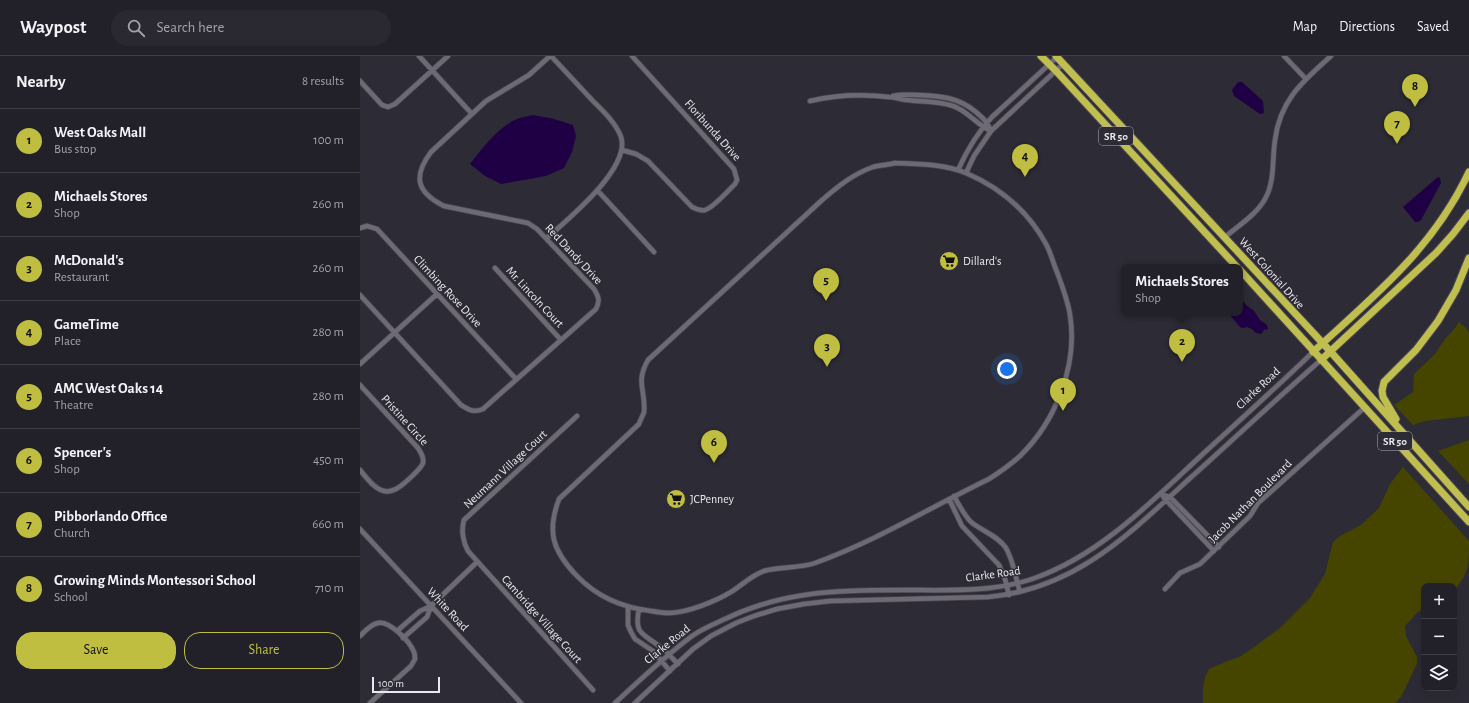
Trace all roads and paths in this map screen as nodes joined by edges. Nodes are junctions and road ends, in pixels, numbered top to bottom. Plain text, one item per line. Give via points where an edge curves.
1 (419, 56) edge
2 (448, 56) edge
3 (551, 56) edge
4 (632, 56) edge
5 (1041, 56) edge
6 (1284, 56) edge
7 (1331, 56) edge
8 (1057, 57) edge
9 (1049, 64) junction
10 (1063, 64) junction
11 (432, 70) junction
12 (1056, 71) junction
13 (1306, 79) junction
14 (360, 82) edge
15 (891, 97) junction
16 (810, 101) dead end
17 (472, 114) junction
18 (988, 122) junction
19 (983, 127) junction
20 (991, 131) junction
21 (622, 150) junction
22 (958, 170) junction
23 (1469, 172) edge
24 (966, 173) junction
25 (598, 191) junction
26 (1469, 213) edge
27 (360, 228) edge
28 (1205, 232) junction
29 (547, 238) junction
30 (1225, 238) junction
31 (1218, 246) junction
32 (654, 252) dead end
33 (1239, 252) junction
34 (1469, 258) edge
35 (1234, 264) edge
36 (495, 268) dead end
37 (1243, 273) edge
38 (437, 294) junction
39 (360, 295) edge
40 (394, 332) junction
41 (561, 340) junction
42 (1322, 344) junction
43 (1330, 351) junction
44 (1313, 352) junction
45 (1321, 360) junction
46 (360, 364) edge
47 (516, 379) junction
48 (360, 385) edge
49 (1364, 408) junction
50 (577, 416) dead end
51 (1410, 440) junction
52 (360, 470) edge
53 (1160, 494) junction
54 (954, 496) junction
55 (1170, 497) junction
56 (949, 499) junction
57 (1166, 500) junction
58 (1469, 507) edge
59 (1469, 522) edge
60 (360, 529) edge
61 (1219, 547) junction
62 (1214, 551) junction
63 (477, 562) junction
64 (1017, 583) junction
65 (1007, 585) junction
66 (1165, 589) dead end
67 (1020, 592) junction
68 (1009, 595) junction
69 (431, 606) junction
70 (628, 607) junction
71 (638, 609) junction
72 (397, 631) junction
73 (360, 636) edge
74 (403, 638) junction
75 (669, 654) junction
76 (662, 661) junction
77 (678, 664) junction
78 (670, 671) junction
79 (593, 690) dead end
80 (370, 703) edge
81 (521, 703) edge
82 (615, 703) edge
83 (634, 703) edge

1 - 11 street
2 - 11 street
3 - 17 street, Red Dandy Drive via 529,75 486,101
3 - 21 street via 610,119 621,138
4 - 21 street, Floribunda Drive via 734,169 737,180 710,207 699,210 692,207 648,161
5 - 9 highway, West Colonial Drive / SR 50
6 - 13 street
7 - 13 street
8 - 9 street
8 - 10 highway, West Colonial Drive / SR 50
9 - 12 highway, West Colonial Drive / SR 50
9 - 18 street
10 - 12 street
10 - 30 highway, West Colonial Drive / SR 50
11 - 14 street via 395,104 388,107 382,105
11 - 17 street
12 - 20 street
12 - 28 highway, West Colonial Drive / SR 50
13 - 30 street via 1292,94 1278,123 1266,198 1259,208
15 - 16 street via 834,97
15 - 18 street via 909,94 950,98 970,107
15 - 19 street via 954,106
17 - 29 street, Red Dandy Drive via 431,152 424,162 419,180 424,190 432,200 444,206 528,223
18 - 19 street
18 - 20 street
19 - 20 street
19 - 22 street
20 - 24 street
21 - 25 street
22 - 24 street
22 - 70 street via 895,163 874,167 856,175 821,201 648,360 641,380 644,413 639,424 559,499 554,510 552,526 554,542 562,558 584,583 600,595
23 - 42 highway, Clarke Road via 1430,237 1388,284
24 - 54 street via 995,188 1016,204 1034,224 1047,245 1070,315 1072,345 1059,397 1034,440 1006,468
25 - 29 street
25 - 32 street
26 - 43 highway, Clarke Road via 1436,253
27 - 38 street, Climbing Rose Drive via 367,226 377,229
28 - 30 highway
28 - 31 highway, West Colonial Drive / SR 50
29 - 41 street, Red Dandy Drive via 594,289 599,302 596,309
30 - 33 highway, West Colonial Drive / SR 50
31 - 33 highway
31 - 35 highway, West Colonial Drive / SR 50
33 - 42 highway, West Colonial Drive / SR 50
34 - 51 highway via 1442,316 1422,343 1383,385 1384,401
36 - 41 street, Mr. Lincoln Court
37 - 44 highway, West Colonial Drive / SR 50
38 - 40 street
38 - 47 street, Climbing Rose Drive
39 - 40 street, Red Dandy Drive
40 - 46 street
40 - 47 street, Red Dandy Drive via 468,410 476,412 483,409
41 - 47 street, Red Dandy Drive
42 - 43 highway, West Colonial Drive / SR 50
42 - 44 highway, Clarke Road
43 - 45 highway, Clarke Road
43 - 51 highway, West Colonial Drive / SR 50
44 - 45 highway, West Colonial Drive / SR 50
44 - 53 street, Clarke Road
45 - 49 highway, West Colonial Drive / SR 50
45 - 55 street, Clarke Road
48 - 52 street, Pristine Circle via 423,456 423,464 419,469 397,489 391,491 383,491
49 - 59 highway, West Colonial Drive / SR 50
49 - 61 street, Jacob Nathan Boulevard via 1258,503 1250,516
50 - 63 street, Neumann Village Court via 464,520 462,526 465,545
51 - 58 highway, West Colonial Drive / SR 50
53 - 55 street
53 - 57 street
53 - 64 street, Clarke Road via 1089,551 1037,577
54 - 56 street
54 - 64 street via 961,510 971,521 1005,547 1013,562
55 - 57 street, Clarke Road
55 - 61 street
56 - 65 street via 962,526 998,565
56 - 71 street via 863,543 814,564 764,571 731,592 707,603 669,613
57 - 62 street
57 - 67 street, Clarke Road via 1119,542 1094,559 1066,575
60 - 69 street, White Road
61 - 62 street, Jacob Nathan Boulevard
62 - 66 street, Jacob Nathan Boulevard via 1200,564 1180,573
63 - 69 street
63 - 79 street, Cambridge Village Court
64 - 65 street, Clarke Road
64 - 67 street
65 - 68 street
65 - 75 street, Clarke Road via 948,590 826,592 774,600 742,610 694,635
67 - 68 street, Clarke Road
68 - 77 street, Clarke Road via 830,601 777,609 736,623 711,636
69 - 72 street via 420,611
69 - 74 street via 427,617
69 - 81 street, White Road
70 - 71 street
70 - 76 street via 628,625 635,639 653,651
71 - 75 street via 637,627 640,632
72 - 73 street via 386,624 378,623
72 - 74 street
74 - 80 street via 414,651 415,660
75 - 76 street, Clarke Road
75 - 77 street
76 - 78 street
76 - 82 street, Clarke Road
77 - 78 street, Clarke Road
78 - 83 street, Clarke Road

